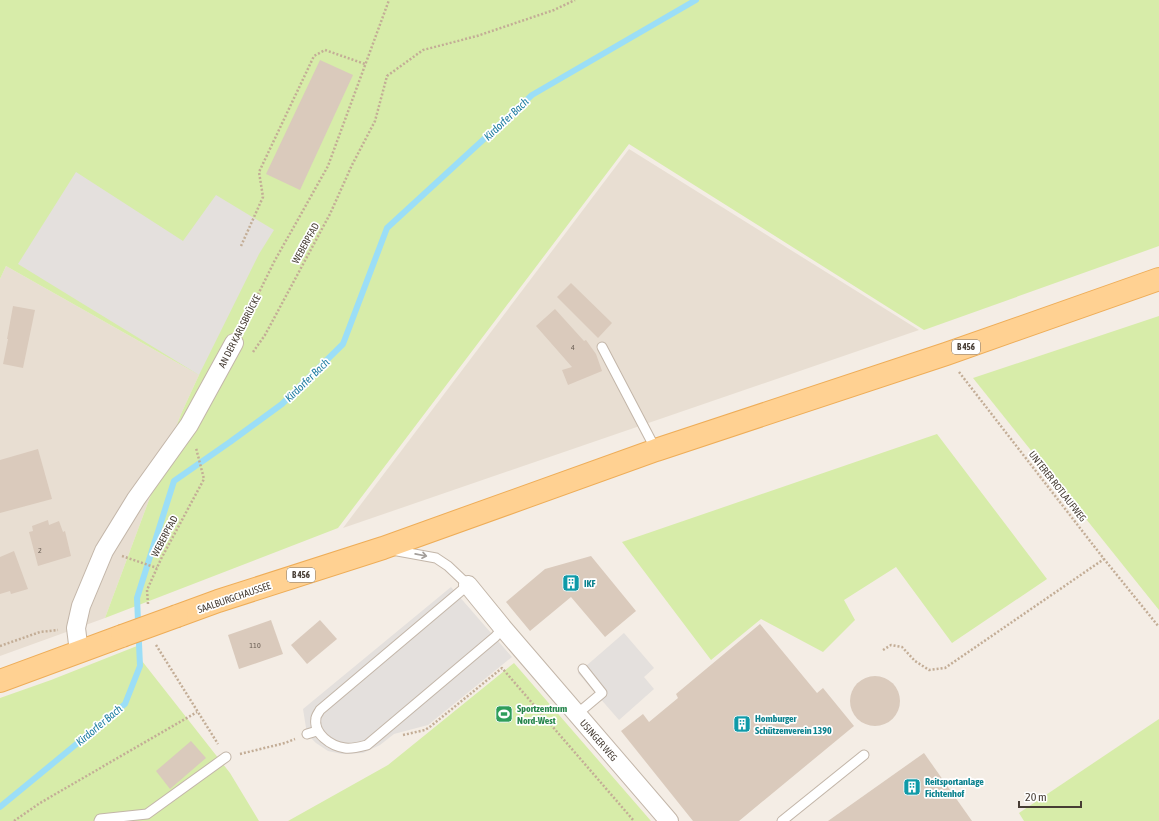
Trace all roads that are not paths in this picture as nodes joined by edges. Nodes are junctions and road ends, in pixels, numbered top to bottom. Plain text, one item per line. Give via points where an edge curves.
1 (1159, 279) edge
2 (234, 343) road end
3 (602, 347) dead end
4 (656, 450) junction
5 (383, 548) junction
6 (468, 585) junction
7 (503, 628) junction
8 (79, 652) junction
9 (583, 669) dead end
10 (0, 681) edge
11 (577, 714) junction
12 (317, 731) junction
13 (307, 734) road end
14 (864, 756) dead end
15 (226, 757) road end
16 (99, 821) edge
17 (668, 821) edge
18 (782, 821) edge

1 - 4 main road, B 456 via 946,354
2 - 8 street, AN DER KARLSBRÜCKE via 189,425 136,499 104,551 81,606 76,628
3 - 4 lane
4 - 5 main road, B 456
5 -> 6 lane via 436,558
5 - 8 main road, SAALBURGCHAUSSEE / B 456, bridge via 218,601
6 - 7 street, USINGER WEG
6 - 12 lane via 320,710 316,718
7 - 11 street, USINGER WEG
7 - 12 lane via 367,745 344,748 324,739
8 - 10 main road, B 456
9 - 11 lane via 602,693
11 - 17 street, USINGER WEG
12 - 13 lane
14 - 18 lane
15 - 16 lane via 146,814

